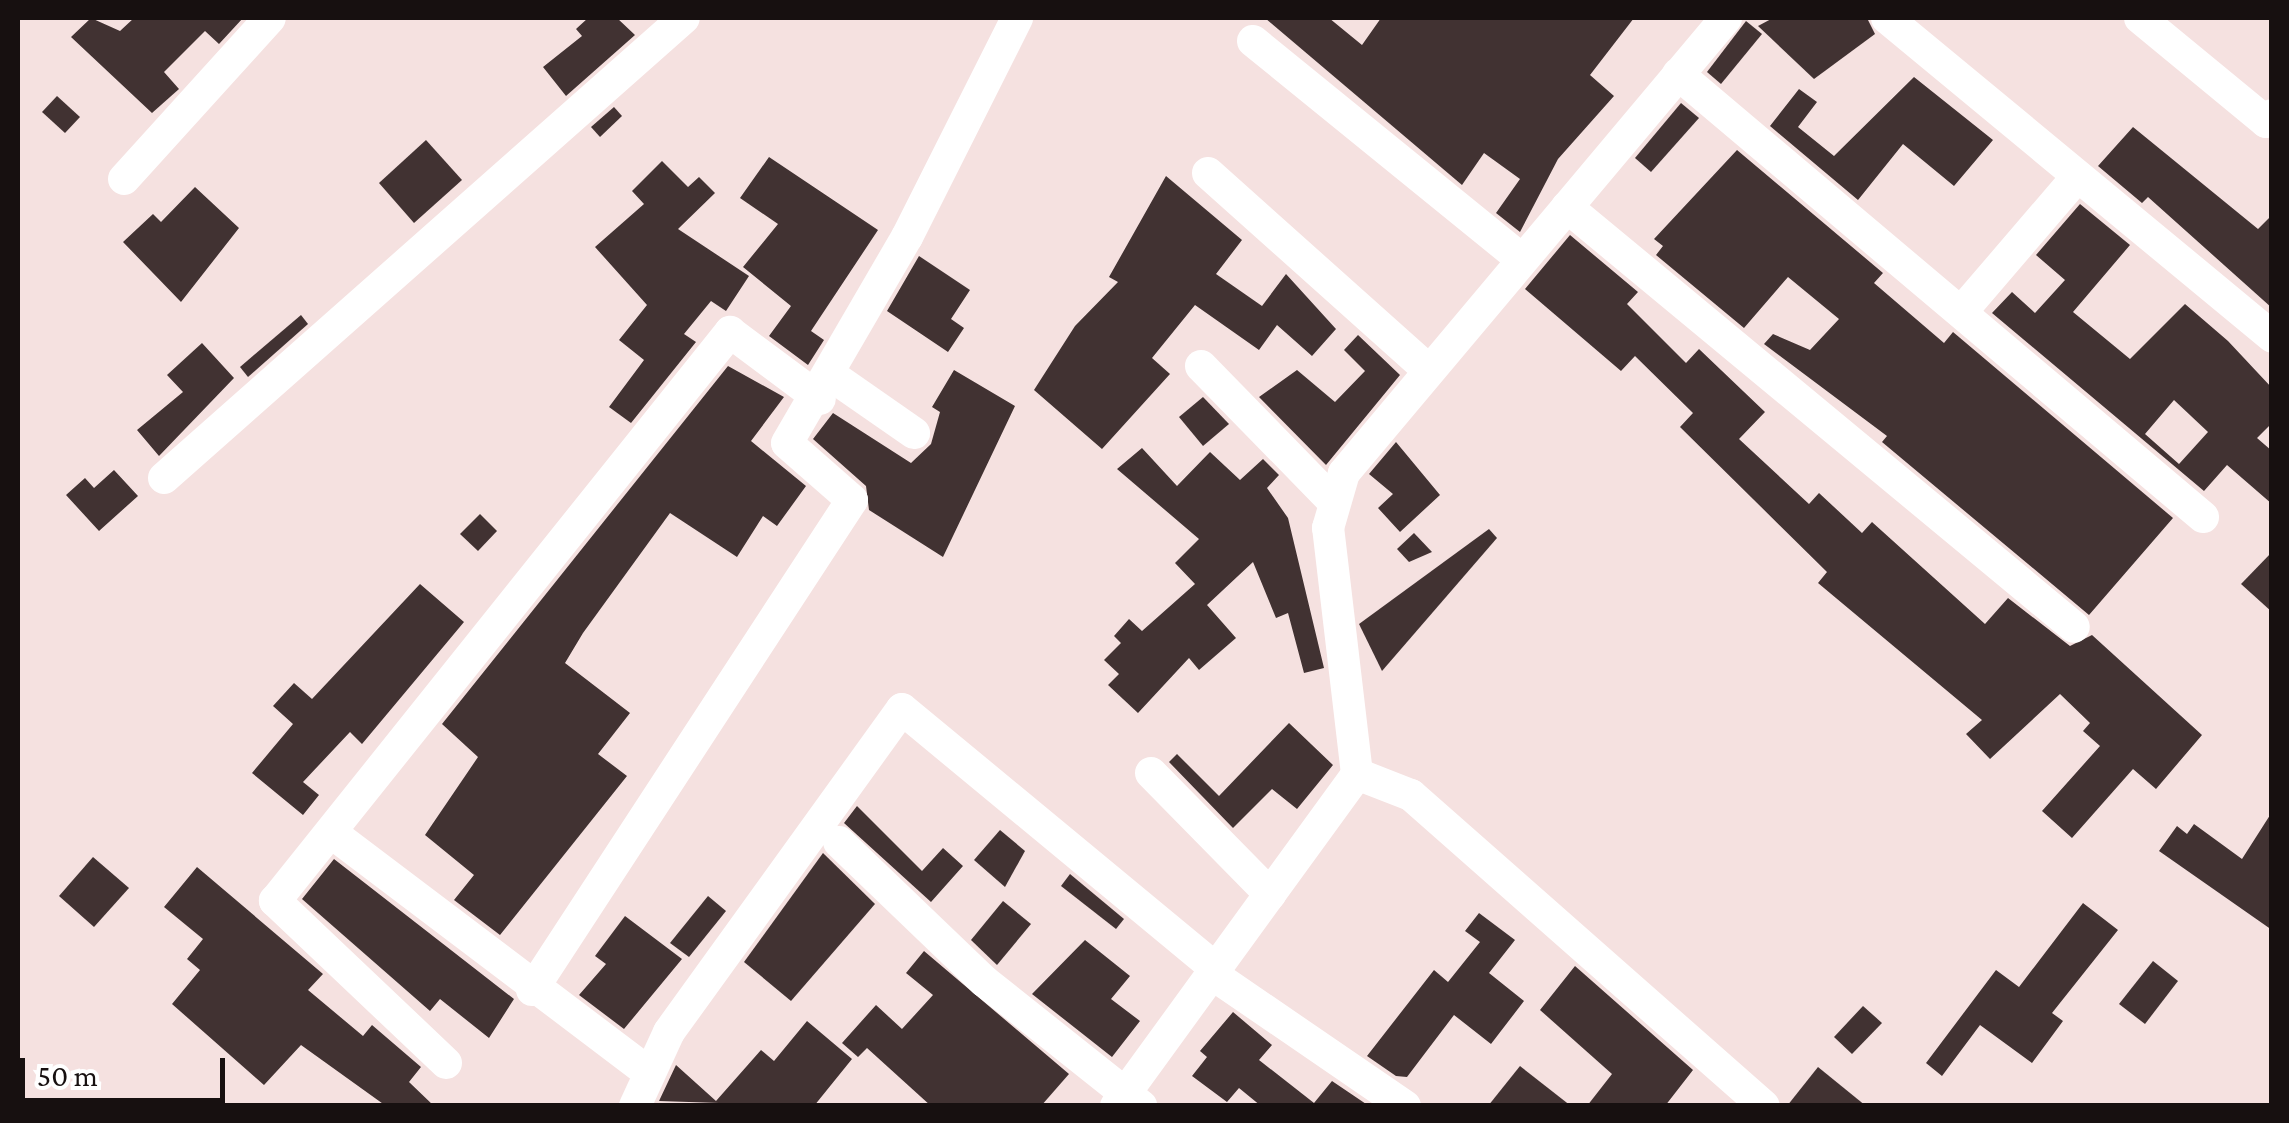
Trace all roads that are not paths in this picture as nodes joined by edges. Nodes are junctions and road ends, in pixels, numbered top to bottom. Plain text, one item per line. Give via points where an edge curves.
1 (270, 18) edge
2 (684, 18) edge
3 (1017, 18) edge
4 (1887, 18) edge
5 (2140, 18) edge
6 (1723, 19) edge
7 (1253, 41) dead end
8 (1678, 74) junction
9 (2272, 116) edge
10 (1208, 173) dead end
11 (2077, 177) junction
12 (124, 179) dead end
13 (1567, 207) junction
14 (1522, 258) junction
15 (1962, 310) junction
16 (2272, 337) edge
17 (1200, 366) dead end
18 (1428, 369) junction
19 (826, 387) junction
20 (914, 434) dead end
21 (164, 478) dead end
22 (1330, 499) junction
23 (2203, 516) dead end
24 (2074, 627) dead end
25 (1151, 773) dead end
26 (1356, 774) junction
27 (332, 833) junction
28 (839, 842) dead end
29 (1270, 894) junction
30 (1214, 972) junction
31 (532, 990) junction
32 (446, 1062) dead end
33 (648, 1072) junction
34 (1741, 1099) edge
35 (1127, 1101) edge
36 (635, 1106) edge
37 (1405, 1106) edge

1 - 12 street
2 - 21 street
3 - 19 street
4 - 11 street
5 - 9 street via 2266,122
6 - 8 street
7 - 14 street
8 - 13 street
8 - 15 street
10 - 18 street
11 - 15 street
11 - 16 street
13 - 14 street
13 - 24 street
14 - 18 street
15 - 23 street
17 - 22 street
18 - 22 street
19 - 20 street
19 - 27 street via 730,332
19 - 31 street via 788,447 852,500
22 - 26 street
25 - 29 street
26 - 29 street
26 - 34 street via 1411,795
27 - 31 street
27 - 32 street via 276,910
28 - 35 street via 984,981
29 - 30 street
30 - 33 street via 902,709
30 - 35 street
30 - 37 street
31 - 33 street
33 - 36 street

